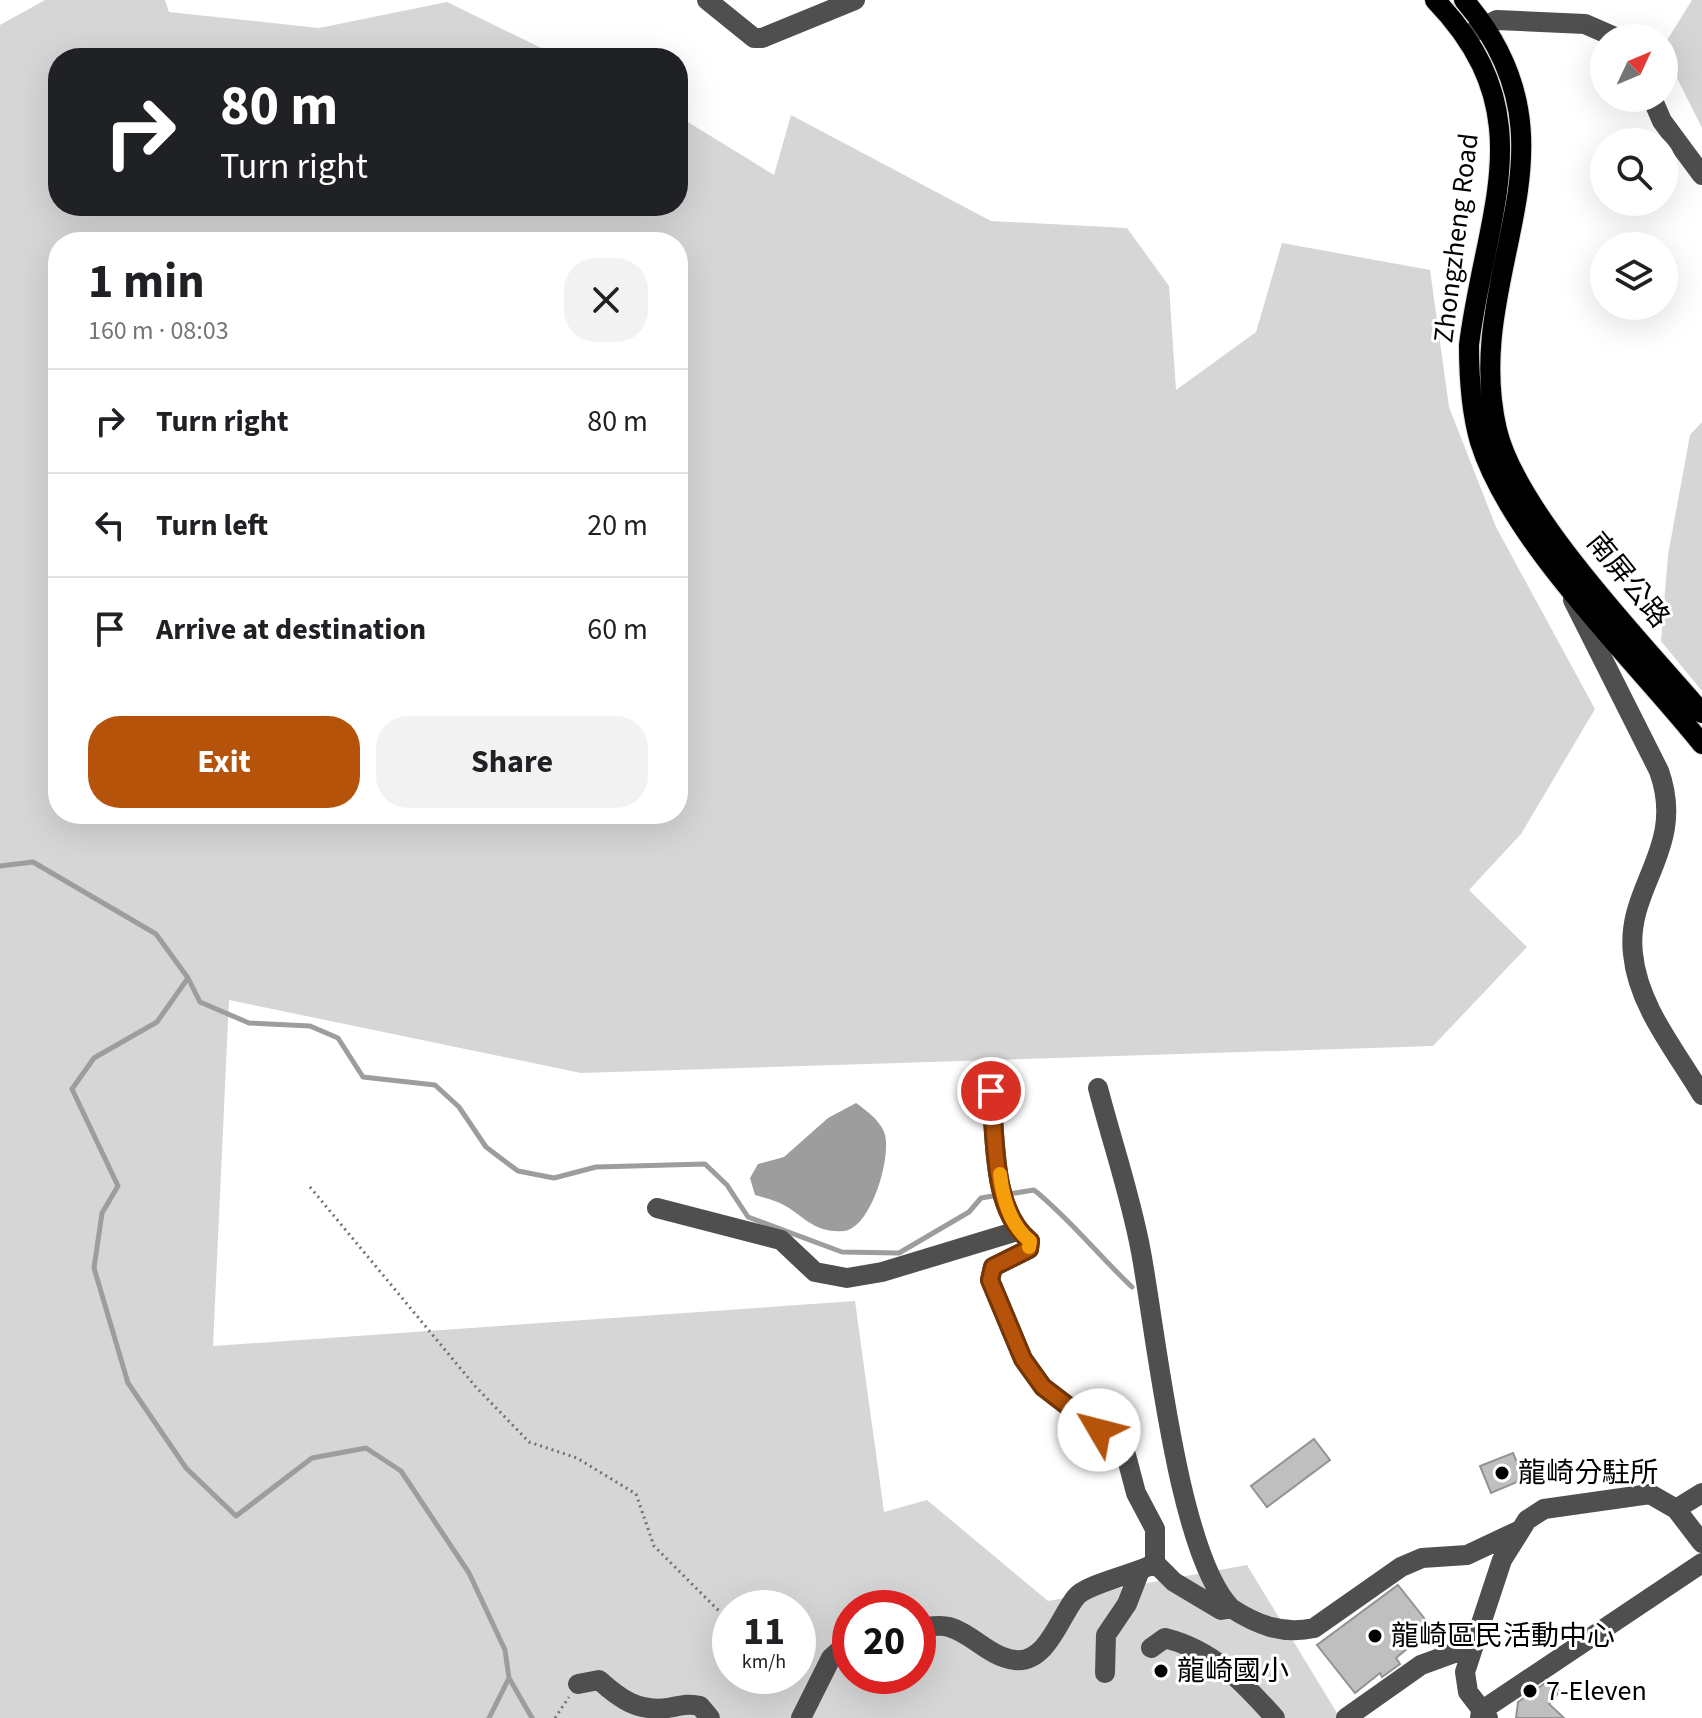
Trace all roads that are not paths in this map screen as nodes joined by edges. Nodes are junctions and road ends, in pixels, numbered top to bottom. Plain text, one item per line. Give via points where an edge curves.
1 (707, 0) edge
2 (855, 0) edge
3 (1435, 0) edge
4 (1464, 0) edge
5 (1485, 26) junction
6 (1590, 26) edge
7 (1467, 36) junction
8 (1658, 112) edge
9 (1702, 175) edge
10 (1543, 519) junction
11 (1561, 575) junction
12 (1702, 713) edge
13 (1702, 744) edge
14 (1098, 1088) dead end
15 (991, 1091) dead end
16 (1702, 1095) edge
17 (657, 1208) dead end
18 (1017, 1231) junction
19 (1702, 1493) edge
20 (1676, 1509) junction
21 (1518, 1531) junction
22 (1702, 1543) edge
23 (1702, 1563) edge
24 (1147, 1568) junction
25 (1231, 1608) junction
26 (936, 1627) edge
27 (1473, 1646) junction
28 (1151, 1648) dead end
29 (832, 1657) edge
30 (1105, 1673) dead end
31 (578, 1684) road end
32 (1483, 1716) edge
33 (710, 1718) edge
34 (801, 1718) edge
35 (1275, 1718) edge
36 (1346, 1718) edge

1 - 2 street via 754,38
3 - 7 main road, Zhongzheng Road
4 - 5 main road, Zhongzheng Road
5 - 6 street via 1497,20
5 - 7 street
5 - 10 main road, Zhongzheng Road via 1514,83 1522,133 1518,192 1494,318 1494,404 1509,461
7 - 11 main road, Zhongzheng Road via 1493,90 1500,142 1469,345 1474,413 1494,477
8 - 9 street
10 - 11 street
10 - 12 main road, 南屏公路
11 - 13 main road, 南屏公路
11 - 16 street via 1663,783 1668,825 1638,913 1632,952 1645,1001
14 - 25 street via 1142,1254 1169,1420 1193,1526 1215,1592
15 - 18 street via 1002,1193
17 - 18 street via 781,1240 815,1272 847,1278
18 - 24 street via 1030,1241 1029,1249 999,1262 990,1280 1011,1337 1043,1387 1126,1455 1136,1493 1155,1529
19 - 20 street
20 - 21 street via 1650,1494 1544,1509
20 - 22 street
21 - 25 street via 1467,1555 1422,1558 1401,1567 1314,1628 1257,1625
21 - 27 street via 1494,1580
23 - 32 street
24 - 25 street via 1221,1610
24 - 26 street via 1078,1593 1043,1649 1028,1659 993,1653 946,1626
24 - 30 street via 1106,1635
27 - 32 street via 1465,1683
27 - 36 street via 1421,1665
28 - 35 street via 1165,1638 1195,1645 1245,1684
29 - 34 street
31 - 33 street via 599,1680 623,1702 665,1709 688,1703 700,1706

